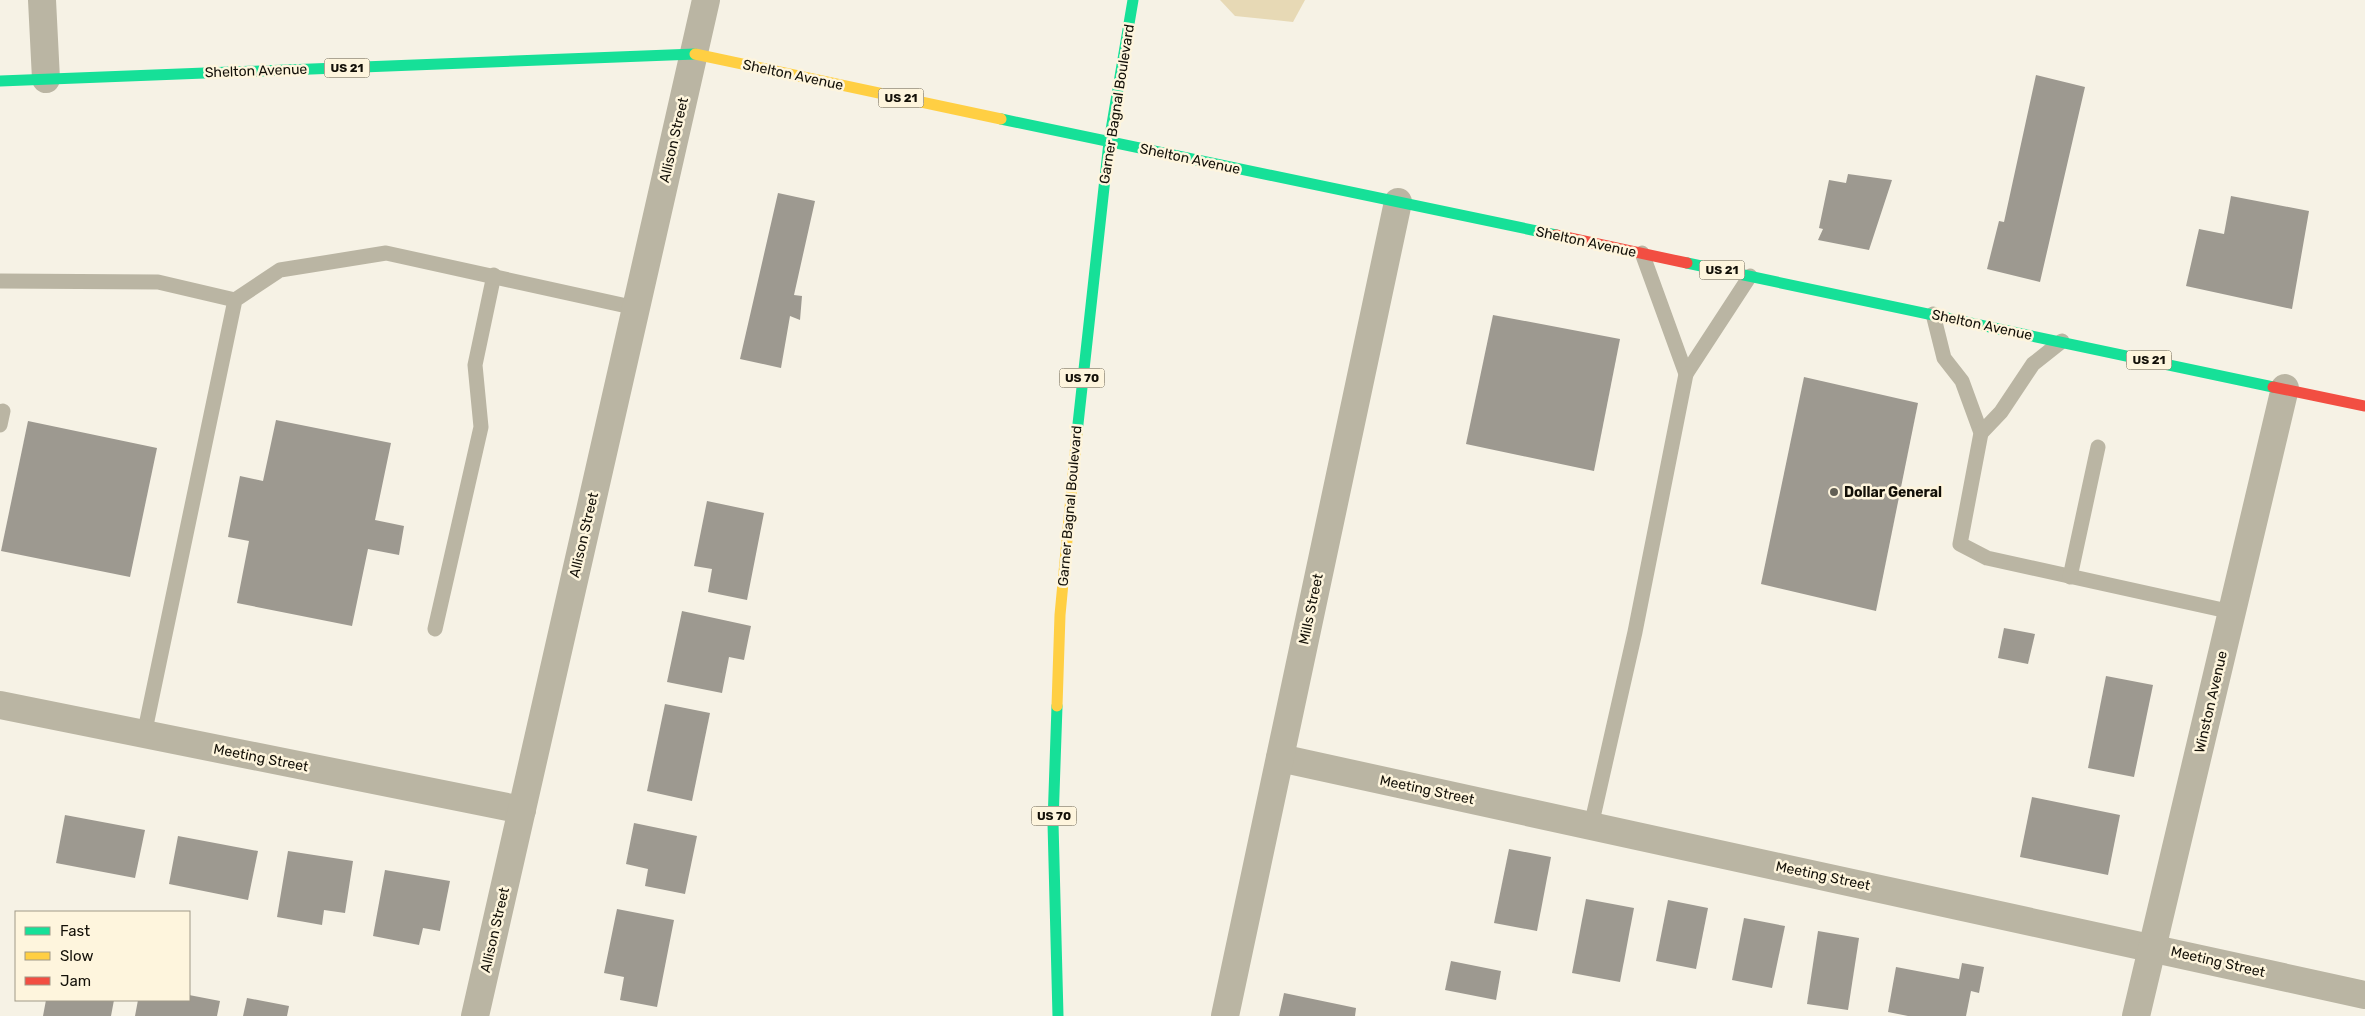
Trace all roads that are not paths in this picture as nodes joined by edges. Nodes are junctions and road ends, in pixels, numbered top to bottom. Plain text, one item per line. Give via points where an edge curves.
1 (42, 0) edge
2 (706, 0) edge
3 (1133, 0) edge
4 (694, 54) junction
5 (46, 79) junction
6 (0, 81) edge
7 (1109, 142) junction
8 (1398, 202) junction
9 (1642, 253) junction
10 (494, 275) junction
11 (1750, 276) junction
12 (0, 281) edge
13 (235, 300) junction
14 (636, 308) junction
15 (1933, 314) junction
16 (2062, 341) junction
17 (1686, 374) junction
18 (2285, 388) junction
19 (2365, 406) edge
20 (1981, 433) junction
21 (2098, 447) dead end
22 (2070, 577) junction
23 (2232, 612) junction
24 (435, 629) dead end
25 (0, 705) edge
26 (144, 735) junction
27 (1280, 758) junction
28 (522, 810) junction
29 (1591, 826) junction
30 (2152, 947) junction
31 (2365, 995) edge
32 (475, 1016) edge
33 (1058, 1016) edge
34 (1225, 1016) edge
35 (2136, 1016) edge

1 - 5 street
2 - 4 street, Allison Street
3 - 7 main road, Garner Bagnal Boulevard / US 70
4 - 5 main road, Shelton Avenue / US 21
4 - 7 main road, Shelton Avenue / US 21
4 - 14 street, Allison Street
5 - 6 main road, Shelton Avenue / US 21
7 - 8 main road, Shelton Avenue / US 21
7 - 33 main road, Garner Bagnal Boulevard / US 70 via 1083,368 1060,615 1053,823
8 - 9 main road, Shelton Avenue / US 21
8 - 27 street, Mills Street
9 - 11 main road, Shelton Avenue / US 21
9 - 17 lane
10 - 13 lane via 386,253 280,270
10 - 14 lane
10 - 24 lane via 475,364 481,427
11 - 15 main road, Shelton Avenue / US 21
11 - 17 lane
12 - 13 lane via 158,282
13 - 26 lane
14 - 28 street, Allison Street
15 - 16 main road, Shelton Avenue / US 21
15 - 20 lane via 1944,358 1962,381
16 - 18 main road, Shelton Avenue / US 21
16 - 20 lane via 2033,364 2001,412
17 - 29 lane via 1635,632
18 - 19 main road, Shelton Avenue / US 21
18 - 23 street, Winston Avenue
20 - 22 lane via 1960,544 1987,558
21 - 22 lane
22 - 23 lane
23 - 30 street, Winston Avenue
25 - 26 street, Meeting Street
26 - 28 street, Meeting Street
27 - 29 street, Meeting Street
27 - 34 street, Mills Street
28 - 32 street, Allison Street
29 - 30 street, Meeting Street
30 - 31 street, Meeting Street
30 - 35 street, Winston Avenue

